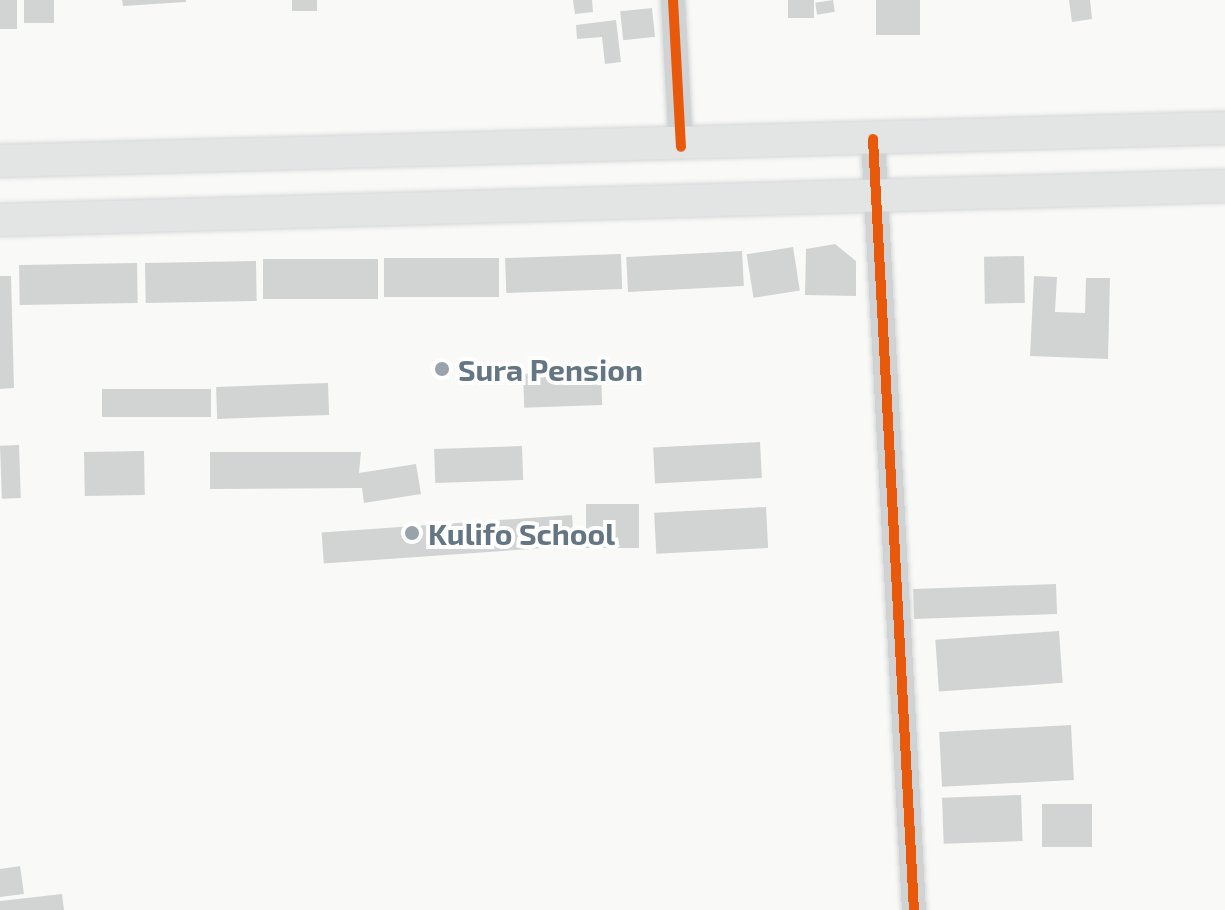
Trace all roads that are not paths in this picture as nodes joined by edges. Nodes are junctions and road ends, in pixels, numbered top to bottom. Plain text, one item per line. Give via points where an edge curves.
1 (673, 0) edge
2 (1225, 128) edge
3 (873, 139) junction
4 (681, 147) junction
5 (0, 161) edge
6 (1225, 186) edge
7 (874, 198) junction
8 (0, 220) edge
9 (914, 910) edge

1 - 4 street
2 - 3 main road
3 - 4 main road
3 - 7 street
4 - 5 main road
6 - 7 main road
7 - 8 main road
7 - 9 street

